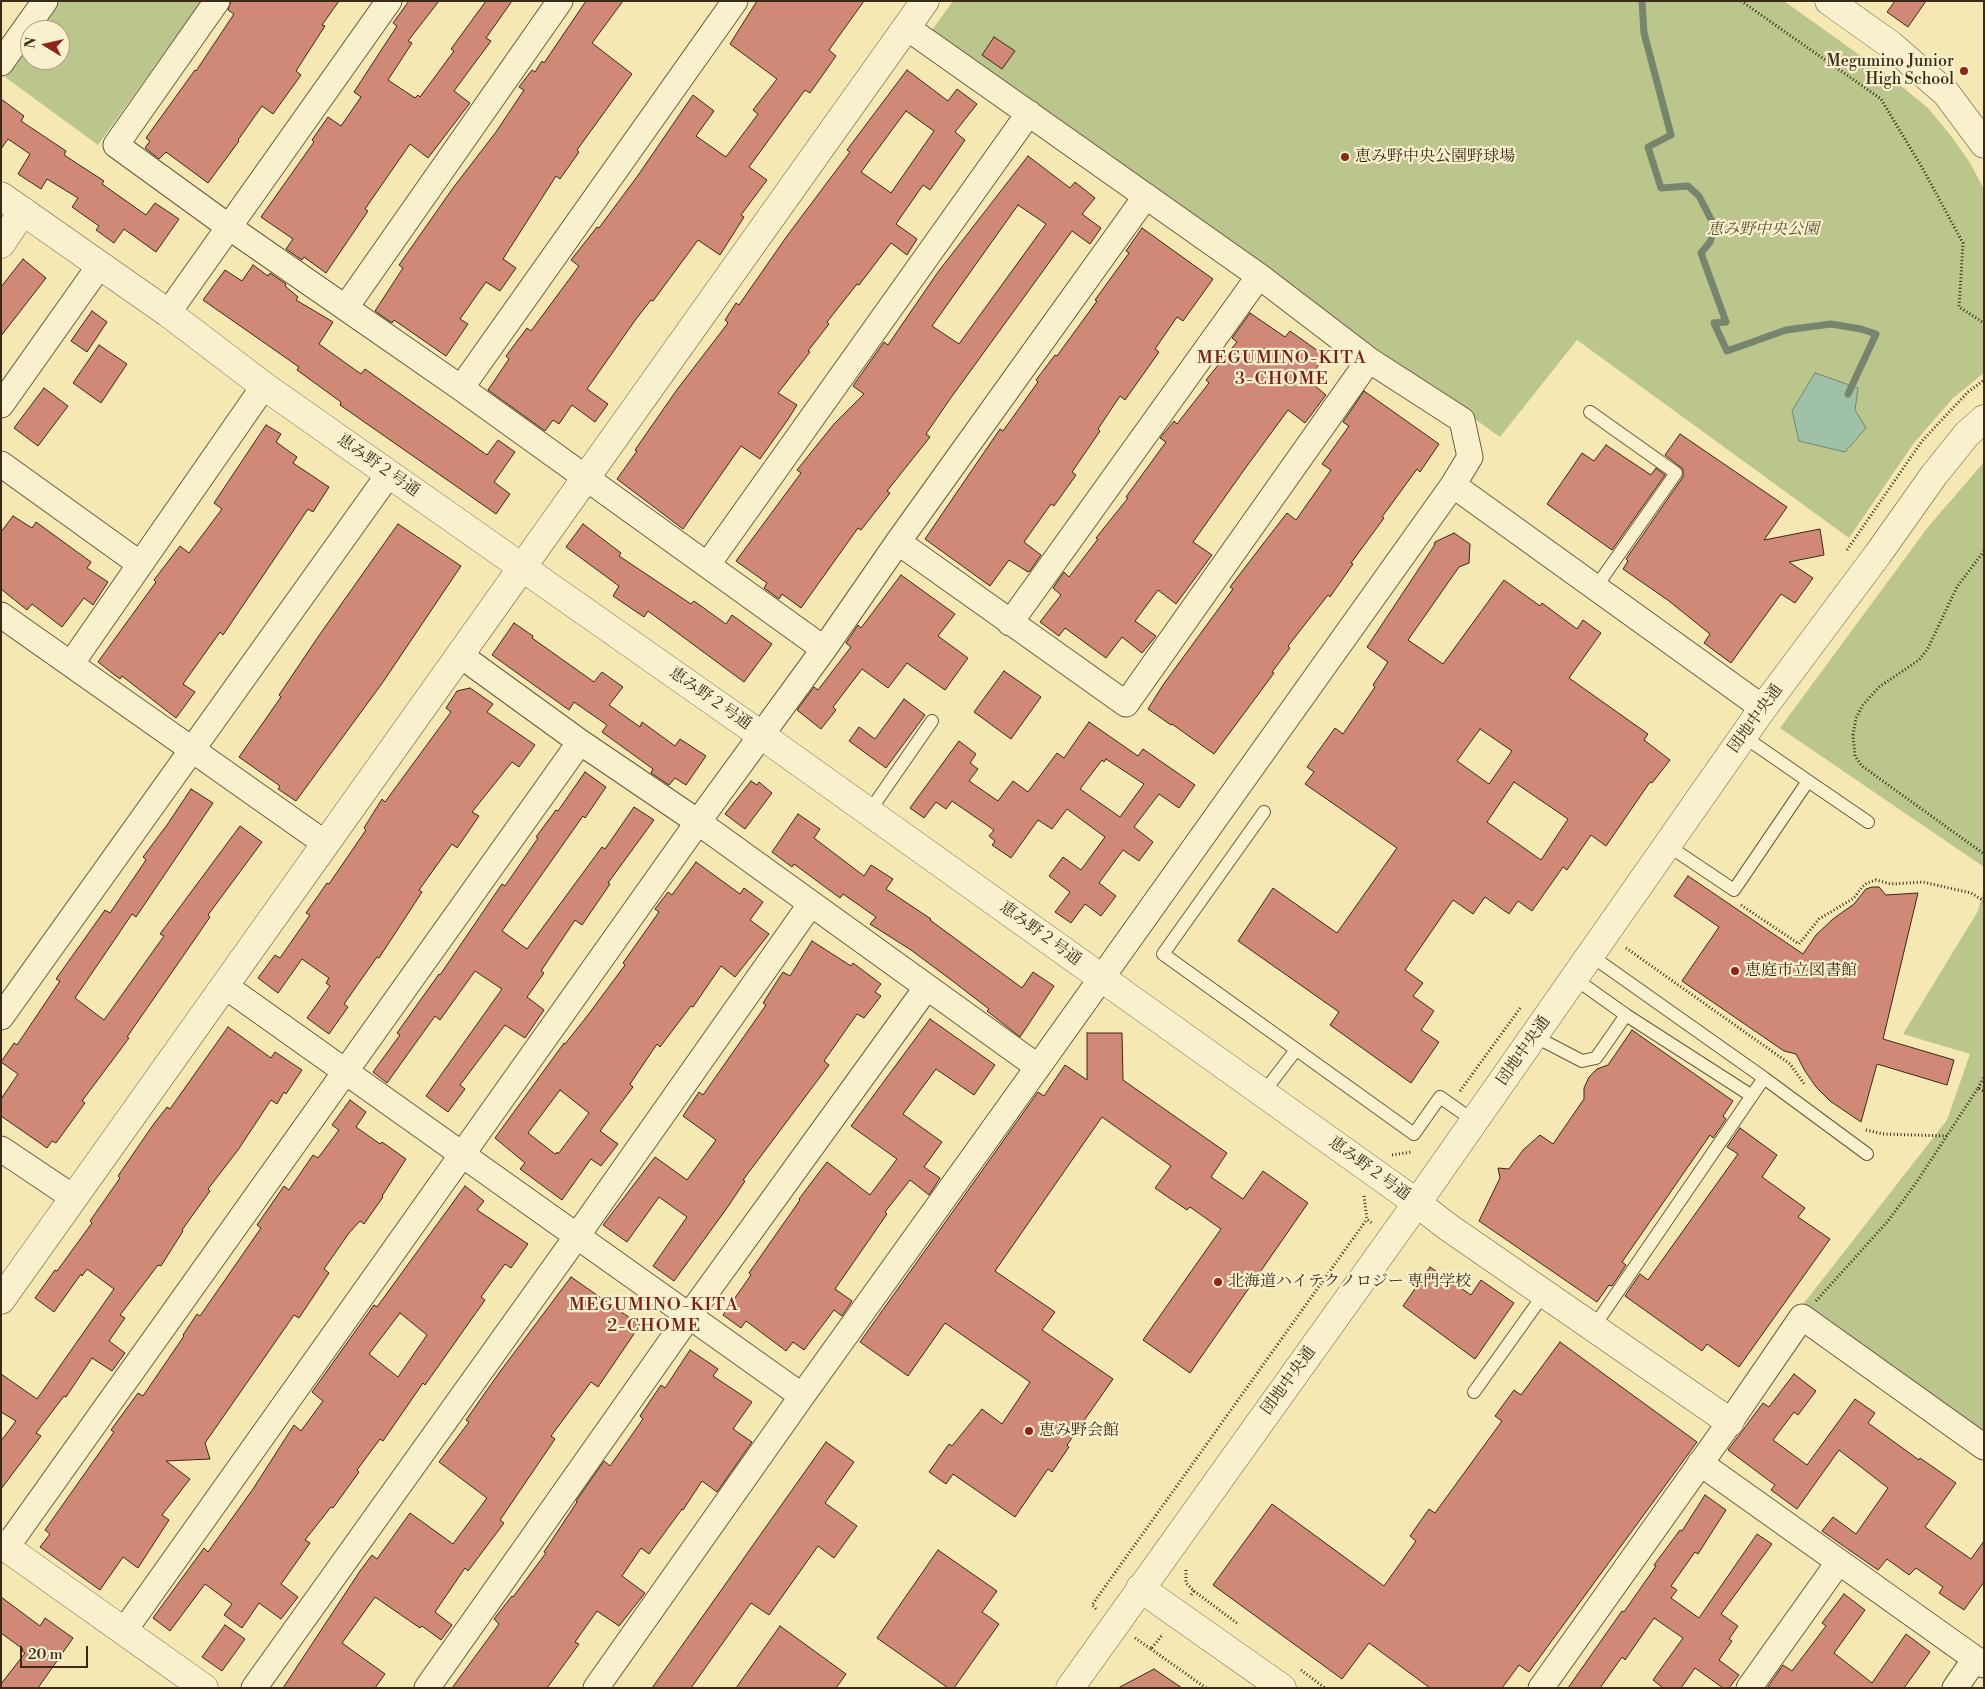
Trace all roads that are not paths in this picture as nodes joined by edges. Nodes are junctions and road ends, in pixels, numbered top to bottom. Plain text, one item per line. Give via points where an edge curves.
1 (45, 1) edge
2 (217, 1) edge
3 (389, 1) edge
4 (560, 1) edge
5 (734, 1) edge
6 (924, 1) edge
7 (1829, 1) edge
8 (906, 27) junction
9 (1, 63) edge
10 (1030, 113) junction
11 (1984, 144) edge
12 (1146, 196) junction
13 (12, 204) edge
14 (229, 227) junction
15 (1, 244) edge
16 (100, 265) junction
17 (1259, 276) junction
18 (346, 307) junction
19 (168, 313) junction
20 (1369, 360) junction
21 (264, 386) junction
22 (461, 388) junction
23 (1, 405) edge
24 (1590, 412) dead end
25 (1984, 419) edge
26 (1, 464) edge
27 (389, 474) junction
28 (586, 479) junction
29 (1453, 485) junction
30 (898, 542) junction
31 (140, 564) junction
32 (708, 564) junction
33 (522, 568) junction
34 (1596, 587) junction
35 (1, 615) edge
36 (1010, 623) junction
37 (824, 649) junction
38 (460, 655) junction
39 (71, 664) junction
40 (1763, 708) junction
41 (932, 721) dead end
42 (761, 735) junction
43 (1743, 736) junction
44 (580, 742) junction
45 (192, 748) junction
46 (1808, 780) junction
47 (869, 812) junction
48 (1264, 812) dead end
49 (698, 822) junction
50 (1868, 822) dead end
51 (326, 844) junction
52 (1667, 845) junction
53 (810, 905) junction
54 (1590, 955) junction
55 (1101, 978) junction
56 (1574, 978) junction
57 (225, 986) junction
58 (927, 987) junction
59 (1626, 1015) junction
60 (1, 1018) edge
61 (1534, 1036) junction
62 (1296, 1050) junction
63 (1038, 1067) junction
64 (347, 1072) junction
65 (1764, 1078) junction
66 (1263, 1093) junction
67 (1752, 1096) junction
68 (1474, 1121) junction
69 (1, 1148) edge
70 (1867, 1154) dead end
71 (463, 1155) junction
72 (74, 1198) junction
73 (1417, 1203) junction
74 (577, 1236) junction
75 (1544, 1294) junction
76 (1, 1300) edge
77 (689, 1316) junction
78 (1593, 1328) junction
79 (1474, 1392) dead end
80 (802, 1396) junction
81 (1730, 1422) junction
82 (1984, 1447) edge
83 (1700, 1463) junction
84 (4, 1546) edge
85 (1838, 1562) junction
86 (1140, 1588) junction
87 (124, 1631) junction
88 (1980, 1662) edge
89 (204, 1688) edge
90 (254, 1688) edge
91 (427, 1688) edge
92 (596, 1688) edge
93 (1070, 1688) edge
94 (1282, 1688) edge
95 (1542, 1688) edge
96 (1749, 1688) edge
97 (1955, 1688) edge

1 - 9 street
2 - 14 street via 116,145
3 - 14 street
4 - 18 street
5 - 22 street
6 - 8 street
7 - 11 street via 1891,45 1946,93
8 - 10 street
8 - 28 street
10 - 12 street
10 - 32 street
12 - 17 street
12 - 30 street
13 - 15 street
13 - 16 street, 恵み野２号通
14 - 18 street
14 - 19 street
16 - 19 street, 恵み野２号通
16 - 23 street
17 - 20 street
17 - 36 street
18 - 22 street
19 - 21 street, 恵み野２号通
20 - 29 street via 1462,420 1470,457
20 - 36 street via 1126,704
21 - 27 street, 恵み野２号通
21 - 31 street
22 - 28 street
24 - 34 lane via 1676,473
25 - 40 street, 団地中央通 via 1967,434 1934,475
26 - 31 street
27 - 33 street, 恵み野２号通
27 - 45 street
28 - 32 street
28 - 33 street
29 - 34 street
29 - 55 street
30 - 36 street
30 - 37 street
31 - 39 street
32 - 37 street
33 - 38 street
33 - 42 street, 恵み野２号通
34 - 40 street
35 - 39 street
37 - 42 street
38 - 44 street
38 - 51 street
39 - 45 street
40 - 43 street, 団地中央通
41 - 47 lane
42 - 47 street, 恵み野２号通
42 - 49 street
43 - 46 lane
43 - 52 street, 団地中央通
44 - 49 street
44 - 64 street
45 - 51 street
45 - 60 street
46 - 50 lane
46 - 52 lane via 1734,890
47 - 55 street, 恵み野２号通
48 - 62 lane via 1163,954
49 - 53 street
49 - 71 street
51 - 57 street
52 - 54 street, 団地中央通
53 - 58 street
53 - 74 street
54 - 56 street, 団地中央通
54 - 65 lane
55 - 63 street
55 - 66 street, 恵み野２号通
56 - 59 lane
56 - 61 street, 団地中央通
57 - 64 street
57 - 72 street
58 - 63 street
58 - 77 street
59 - 61 lane via 1596,1058 1582,1061
59 - 67 lane
61 - 68 street, 団地中央通
62 - 66 lane
62 - 68 lane via 1414,1134 1440,1097
63 - 80 street
64 - 71 street
64 - 84 street
65 - 67 lane
65 - 70 lane
66 - 73 street, 恵み野２号通
67 - 78 lane
68 - 73 street, 団地中央通
69 - 72 street
71 - 74 street
71 - 87 street
72 - 76 street
73 - 75 street, 恵み野２号通
73 - 86 street, 団地中央通
74 - 77 street
74 - 90 street
75 - 78 street, 恵み野２号通
75 - 79 lane
77 - 80 street
77 - 91 street
78 - 81 street, 恵み野２号通
80 - 92 street
81 - 82 street via 1802,1317
81 - 83 street
83 - 85 street
83 - 95 street
84 - 87 street
85 - 88 street
85 - 96 street
86 - 93 street, 団地中央通
86 - 94 street
87 - 89 street
88 - 97 street

